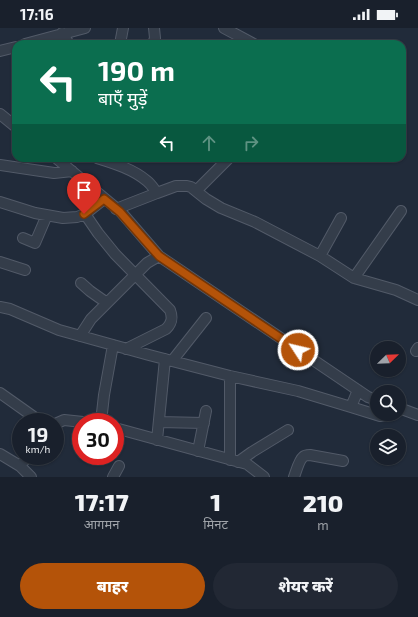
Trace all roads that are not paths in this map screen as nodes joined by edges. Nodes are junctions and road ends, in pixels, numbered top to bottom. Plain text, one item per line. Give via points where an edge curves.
1 (85, 28) edge
2 (123, 28) edge
3 (154, 28) edge
4 (224, 28) edge
5 (62, 33) junction
6 (38, 40) edge
7 (66, 40) edge
8 (121, 40) edge
9 (154, 40) edge
10 (246, 40) edge
11 (12, 48) edge
12 (0, 51) edge
13 (0, 114) edge
14 (12, 121) edge
15 (61, 162) edge
16 (109, 162) edge
17 (225, 162) edge
18 (0, 165) edge
19 (72, 172) junction
20 (196, 191) junction
21 (157, 193) junction
22 (104, 199) junction
23 (0, 202) edge
24 (116, 209) junction
25 (401, 211) dead end
26 (84, 214) junction
27 (47, 215) junction
28 (341, 218) dead end
29 (23, 238) dead end
30 (159, 256) junction
31 (320, 256) junction
32 (0, 262) edge
33 (25, 270) dead end
34 (136, 275) junction
35 (354, 278) junction
36 (80, 283) dead end
37 (418, 300) edge
38 (107, 304) junction
39 (0, 307) edge
40 (206, 318) dead end
41 (80, 336) junction
42 (113, 345) junction
43 (126, 349) junction
44 (169, 360) junction
45 (230, 376) junction
46 (358, 390) junction
47 (0, 393) edge
48 (370, 398) edge
49 (351, 407) junction
50 (206, 411) dead end
51 (406, 411) edge
52 (27, 413) edge
53 (102, 413) edge
54 (370, 413) edge
55 (418, 415) edge
56 (159, 422) junction
57 (204, 423) junction
58 (288, 430) dead end
59 (124, 431) edge
60 (157, 440) junction
61 (198, 451) junction
62 (0, 454) edge
63 (234, 461) junction
64 (343, 461) dead end
65 (20, 466) joint
66 (119, 466) dead end
67 (28, 476) edge
68 (113, 477) edge
69 (264, 477) edge
70 (294, 477) edge

1 - 5 street
2 - 8 street
3 - 9 street
4 - 10 street
5 - 6 street
5 - 7 street
11 - 12 street
13 - 14 street
15 - 19 street
16 - 21 street via 134,172 147,181
17 - 20 street
18 - 19 street via 54,173
19 - 22 street
20 - 21 street via 188,186 176,186
20 - 31 street via 221,208 255,222
21 - 24 street
22 - 24 street
22 - 26 street
23 - 27 street
24 - 30 street
25 - 35 street
26 - 27 street via 63,218
26 - 34 street via 115,254
27 - 29 street via 35,243
28 - 31 street
30 - 34 street via 147,263
30 - 46 street
31 - 35 street
32 - 33 street
34 - 38 street
34 - 43 street via 170,310 172,319 166,329
35 - 37 street via 396,290
36 - 38 street
38 - 41 street
39 - 41 street
40 - 44 street
41 - 42 street
42 - 43 street
42 - 53 street
43 - 44 street
44 - 45 street
44 - 56 street
45 - 49 street via 298,391
45 - 63 street
46 - 48 street
46 - 49 street
47 - 52 street
49 - 54 street
50 - 57 street
51 - 55 street
56 - 57 street
56 - 60 street
57 - 61 street
58 - 63 street
59 - 60 street
60 - 61 street
61 - 63 street
62 - 65 street
63 - 69 street via 247,464
64 - 70 street via 306,456 303,457
65 - 67 street
66 - 68 street

